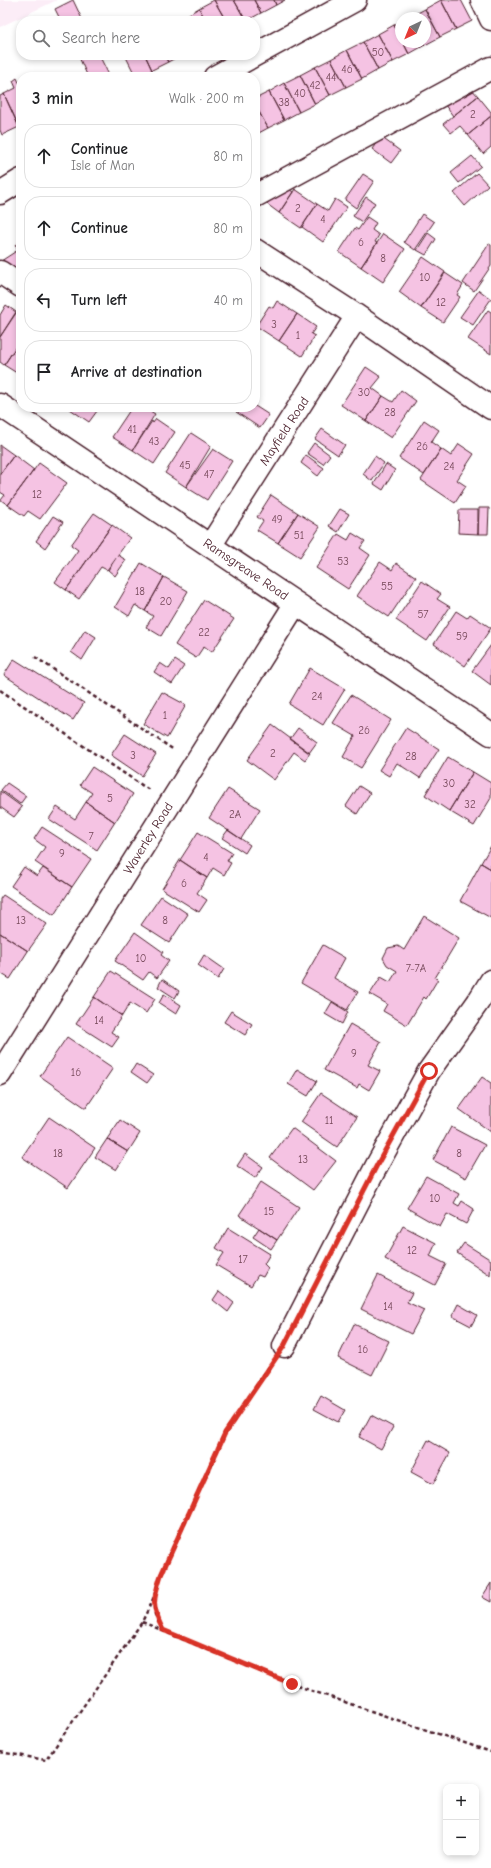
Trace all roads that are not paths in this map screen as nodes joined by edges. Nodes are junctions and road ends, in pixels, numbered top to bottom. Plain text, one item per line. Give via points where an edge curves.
1 (355, 0) edge
2 (482, 0) edge
3 (491, 19) edge
4 (260, 52) edge
5 (246, 60) edge
6 (491, 68) edge
7 (224, 72) edge
8 (16, 183) edge
9 (0, 193) edge
10 (260, 193) edge
11 (260, 253) edge
12 (0, 272) edge
13 (16, 283) edge
14 (357, 316) junction
15 (0, 405) edge
16 (491, 408) edge
17 (210, 546) junction
18 (296, 603) junction
19 (491, 734) edge
20 (491, 981) edge
21 (0, 1074) edge
22 (284, 1346) road end

1 - 4 street
2 - 3 street
5 - 7 street
6 - 10 street
8 - 9 street
11 - 14 street
12 - 13 street
14 - 16 street
14 - 17 street, Mayfield Road
15 - 17 street, Ramsgreave Road
17 - 18 street, Ramsgreave Road
18 - 19 street, Ramsgreave Road
18 - 21 street, Waverley Road
20 - 22 street via 429,1071 377,1165

